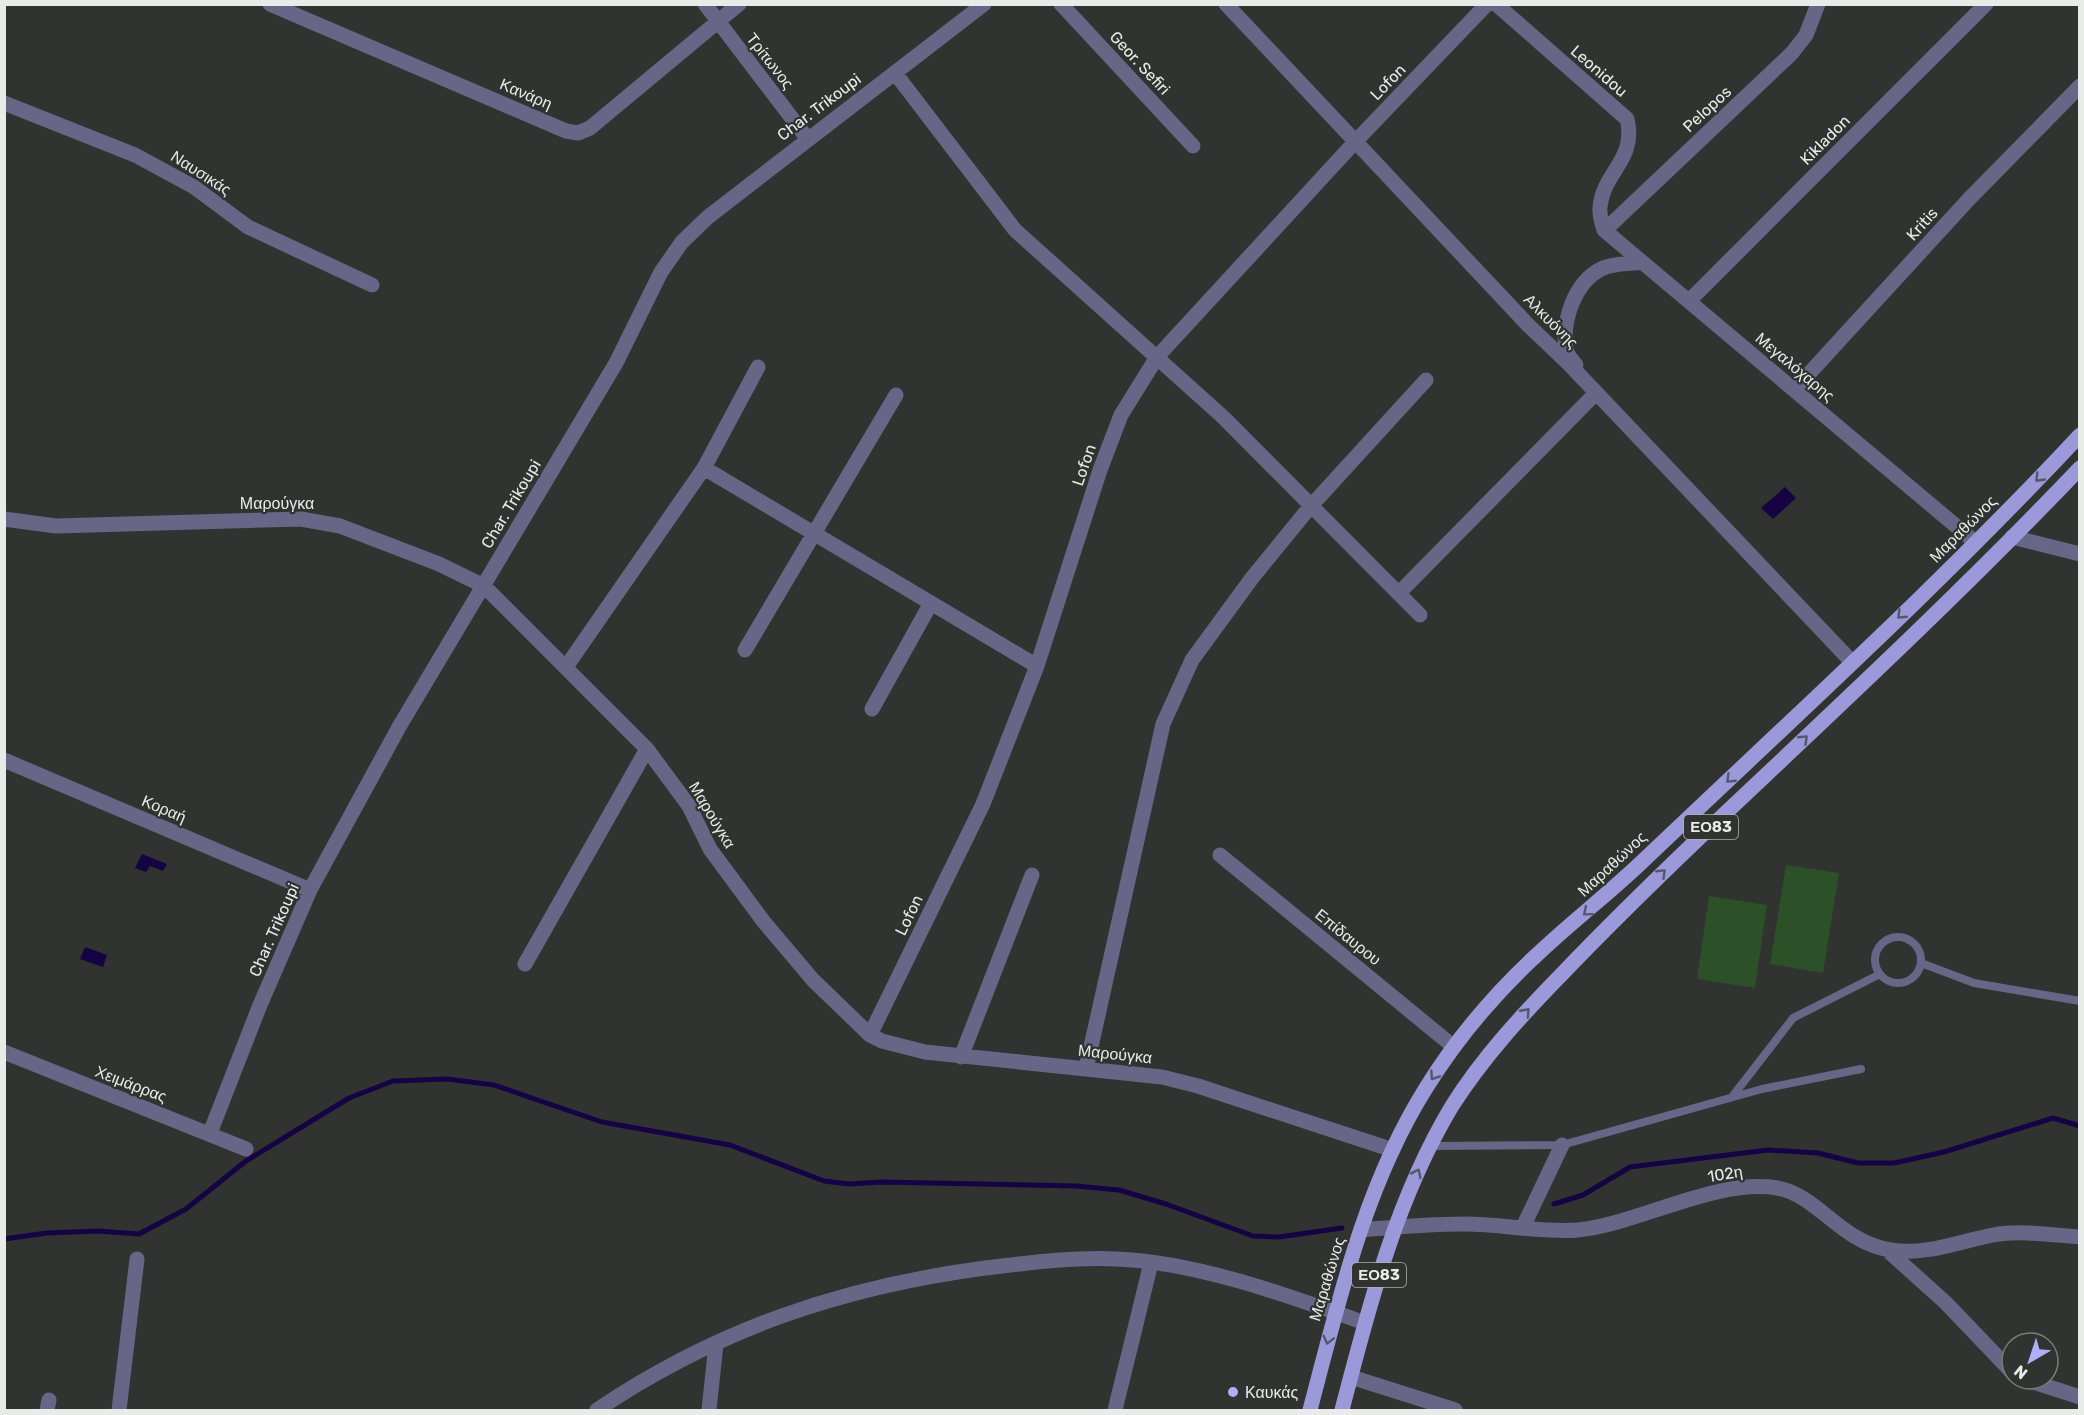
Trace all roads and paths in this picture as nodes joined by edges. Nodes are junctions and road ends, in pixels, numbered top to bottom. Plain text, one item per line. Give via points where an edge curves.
1 (270, 4) edge
2 (705, 4) edge
3 (739, 4) edge
4 (984, 4) edge
5 (1061, 4) edge
6 (1226, 4) edge
7 (1487, 4) edge
8 (1496, 4) edge
9 (1818, 4) edge
10 (1986, 4) edge
11 (717, 21) junction
12 (895, 73) junction
13 (2079, 86) edge
14 (4, 103) edge
15 (807, 138) junction
16 (1354, 143) junction
17 (1192, 147) dead end
18 (1603, 223) junction
19 (1642, 262) junction
20 (372, 285) dead end
21 (1689, 302) junction
22 (1157, 357) junction
23 (758, 367) dead end
24 (1426, 380) dead end
25 (1794, 390) junction
26 (1596, 393) junction
27 (896, 395) dead end
28 (2079, 435) edge
29 (704, 468) junction
30 (2079, 468) edge
31 (1310, 507) junction
32 (4, 519) edge
33 (816, 535) junction
34 (2012, 537) junction
35 (1976, 542) junction
36 (2079, 554) edge
37 (484, 586) junction
38 (1399, 593) junction
39 (931, 603) junction
40 (1420, 615) dead end
41 (745, 650) dead end
42 (1852, 662) junction
43 (1037, 666) junction
44 (566, 667) junction
45 (872, 709) dead end
46 (647, 749) junction
47 (4, 760) edge
48 (1220, 855) dead end
49 (1032, 875) dead end
50 (310, 891) junction
51 (1921, 963) junction
52 (525, 964) dead end
53 (1880, 974) junction
54 (2079, 1001) edge
55 (870, 1035) junction
56 (1454, 1047) junction
57 (4, 1052) edge
58 (961, 1057) junction
59 (1086, 1069) junction
60 (1861, 1069) dead end
61 (1732, 1098) junction
62 (210, 1133) junction
63 (1562, 1145) junction
64 (1431, 1146) junction
65 (246, 1149) dead end
66 (1393, 1150) junction
67 (1395, 1227) junction
68 (1523, 1227) junction
69 (1361, 1230) junction
70 (2079, 1237) edge
71 (1886, 1250) junction
72 (137, 1259) dead end
73 (1151, 1263) junction
74 (1335, 1312) junction
75 (1365, 1323) junction
76 (716, 1344) junction
77 (2000, 1359) edge
78 (1351, 1377) junction
79 (2059, 1391) edge
80 (2079, 1398) edge
81 (119, 1410) edge
82 (597, 1410) edge
83 (709, 1410) edge
84 (1115, 1410) edge
85 (1310, 1410) edge
86 (1342, 1410) edge
87 (1455, 1410) edge

1 - 11 street, Κανάρη via 578,133 590,128
2 - 11 street, Τρίτωνος
3 - 11 street, Κανάρη
4 - 12 street, Char. Trikoupi
5 - 17 street, Geor. Sefiri
6 - 16 street, Αλκυόνης
7 - 16 street, Lofon
8 - 18 street, Leonidou via 1627,119 1631,135 1628,149 1600,206
9 - 18 street, Pelopos via 1806,35 1792,53
10 - 21 street, Kikladon
11 - 15 street, Τρίτωνος
12 - 15 street, Char. Trikoupi
12 - 22 street via 1015,230
13 - 25 street, Kritis
14 - 20 street, Ναυσικάς via 135,155 194,187 248,227
15 - 37 street, Char. Trikoupi via 682,242 661,272 616,363
16 - 22 street, Lofon
16 - 26 street, Αλκυόνης
18 - 19 street, Μεγαλόχαρης
19 - 21 street, Μεγαλόχαρης
19 - 26 street via 1605,267 1594,273 1581,287 1567,318 1566,351
21 - 25 street, Μεγαλόχαρης
22 - 31 street
22 - 43 street, Lofon via 1121,416 1100,470
23 - 29 street
24 - 31 street
25 - 35 street, Μεγαλόχαρης
26 - 38 street
26 - 42 street, Αλκυόνης
27 - 33 street
28 -> 35 main road, Μαραθώνος / ΕΟ83
29 - 33 street
29 - 44 street
30 - 34 main road, ΕΟ83
31 - 38 street
31 - 59 street via 1192,660 1163,724
32 - 37 street, Μαρούγκα via 56,526 322,521 439,564
33 - 39 street
33 - 41 street
34 - 36 street
64 -> 34 main road, ΕΟ83 via 1479,1066 1530,1007 1626,908
35 -> 42 main road, Μαραθώνος / ΕΟ83
37 - 44 street, Μαρούγκα
37 - 50 street, Char. Trikoupi via 399,727
38 - 40 street
39 - 43 street
39 - 45 street
42 -> 56 main road, Μαραθώνος / ΕΟ83 via 1611,892 1540,952
43 - 55 street, Lofon via 983,804
44 - 46 street, Μαρούγκα
46 - 52 street
46 - 55 street, Μαρούγκα via 688,806 710,849 764,922 813,980
47 - 50 street, Κοραή
48 - 56 street, Επίδαυρου
49 - 58 street
50 - 62 street, Char. Trikoupi
51 - 53 lane via 1915,977 1908,981 1893,982
51 - 53 lane via 1914,943 1893,938 1877,953
51 - 54 lane via 1974,983
53 - 61 lane via 1793,1018
55 - 58 street, Μαρούγκα via 925,1052
56 -> 66 main road, Μαραθώνος / ΕΟ83 via 1425,1090
57 - 62 street, Χειμάρρας
58 - 59 street, Μαρούγκα
59 - 66 street, Μαρούγκα via 1143,1074 1198,1086
60 - 61 lane
61 - 63 lane
62 - 65 street, Χειμάρρας
63 - 64 lane
63 - 68 street
67 -> 64 main road, ΕΟ83
66 - 69 main road, Μαραθώνος / ΕΟ83
67 - 68 street, 102η
67 - 69 street, 102η
67 - 75 main road, ΕΟ83
68 - 71 street, 102η via 1579,1230 1708,1195 1778,1188 1808,1202 1845,1232
69 - 74 main road, Μαραθώνος / ΕΟ83
70 - 71 street, 102η via 1997,1234 1918,1251
71 - 77 street via 1946,1303
72 - 81 street
73 - 74 street via 1264,1288
73 - 76 street via 1115,1259 1028,1263 897,1281 780,1315
73 - 84 street
74 - 75 street
74 -> 85 main road, Μαραθώνος / ΕΟ83
75 - 78 main road, ΕΟ83
76 - 82 street via 657,1372
76 - 83 street
78 - 86 main road, ΕΟ83
78 - 87 street
79 - 80 street

